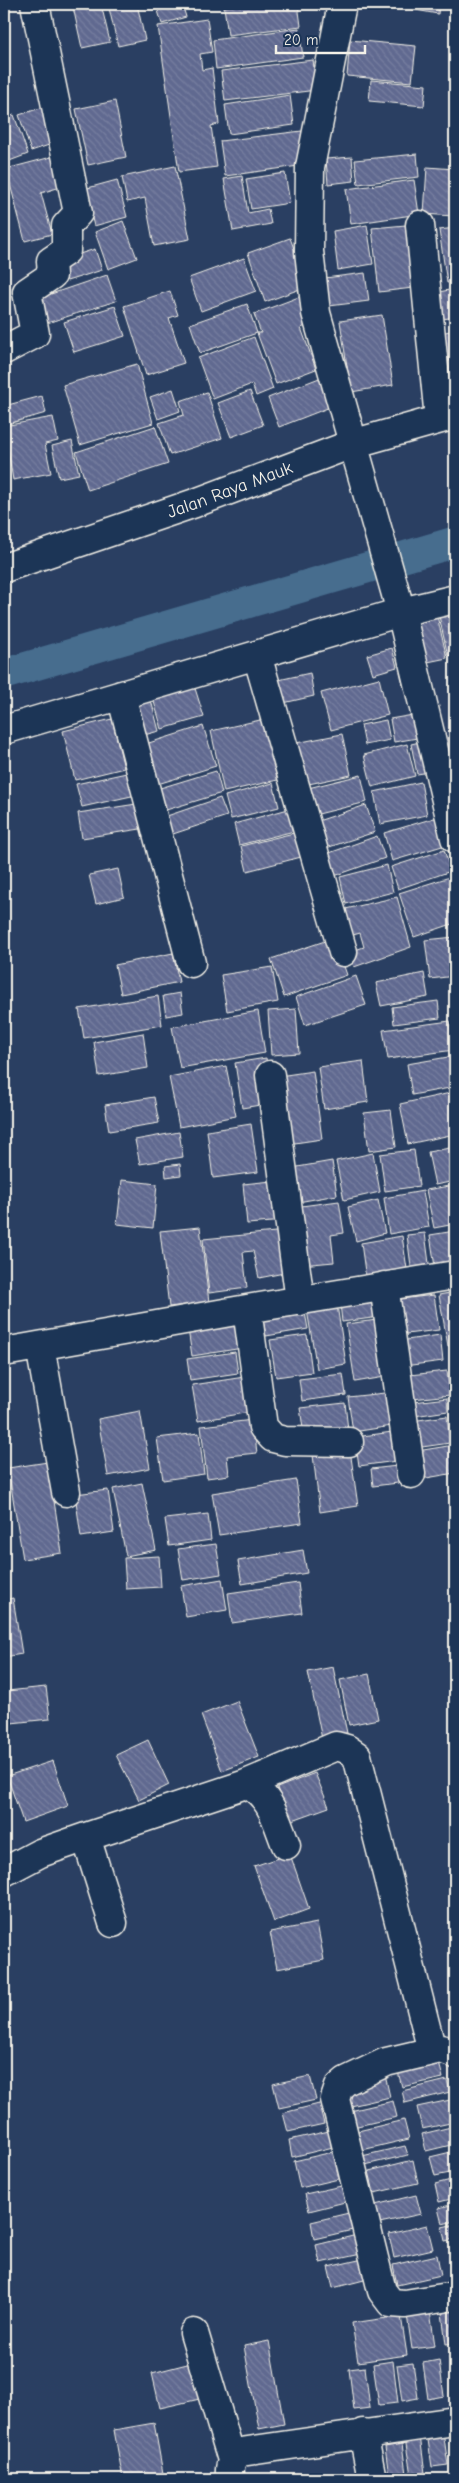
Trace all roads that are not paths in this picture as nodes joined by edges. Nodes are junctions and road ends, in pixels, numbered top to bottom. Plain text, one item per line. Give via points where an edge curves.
1 (35, 4) edge
2 (342, 4) edge
3 (420, 225) dead end
4 (4, 350) edge
5 (447, 417) edge
6 (352, 444) junction
7 (4, 568) edge
8 (455, 599) edge
9 (398, 602) junction
10 (257, 655) junction
11 (121, 694) junction
12 (4, 730) edge
13 (455, 838) edge
14 (343, 952) dead end
15 (191, 963) dead end
16 (270, 1075) dead end
17 (455, 1275) edge
18 (384, 1286) junction
19 (300, 1300) junction
20 (247, 1308) junction
21 (40, 1346) junction
22 (4, 1352) edge
23 (349, 1442) dead end
24 (411, 1474) dead end
25 (66, 1492) dead end
26 (246, 1784) junction
27 (86, 1837) junction
28 (286, 1845) dead end
29 (4, 1872) edge
30 (113, 1923) dead end
31 (444, 2052) edge
32 (455, 2296) edge
33 (194, 2333) dead end
34 (455, 2421) edge
35 (363, 2434) junction
36 (231, 2470) edge
37 (372, 2479) edge

1 - 4 street via 78,213 66,226 66,251 51,261 52,275 28,292 35,334
2 - 6 street via 310,167 309,251 316,313
3 - 5 street
5 - 6 street, Jalan Raya Mauk
6 - 7 street, Jalan Raya Mauk
6 - 9 street
8 - 9 street
9 - 10 street
9 - 13 street
10 - 11 street
10 - 14 street
11 - 12 street
11 - 15 street
16 - 19 street
17 - 18 street
18 - 19 street
18 - 24 street
19 - 20 street
20 - 21 street
20 - 23 street via 263,1427 273,1438 285,1441
21 - 22 street
21 - 25 street
26 - 27 street
26 - 28 street via 267,1799
26 - 31 street via 336,1746 357,1756
27 - 29 street via 40,1853
27 - 30 street
31 - 32 street via 386,2062 346,2081 339,2087 336,2099 382,2291 391,2303 406,2304
33 - 36 street
34 - 35 street
35 - 36 street via 241,2452
35 - 37 street

